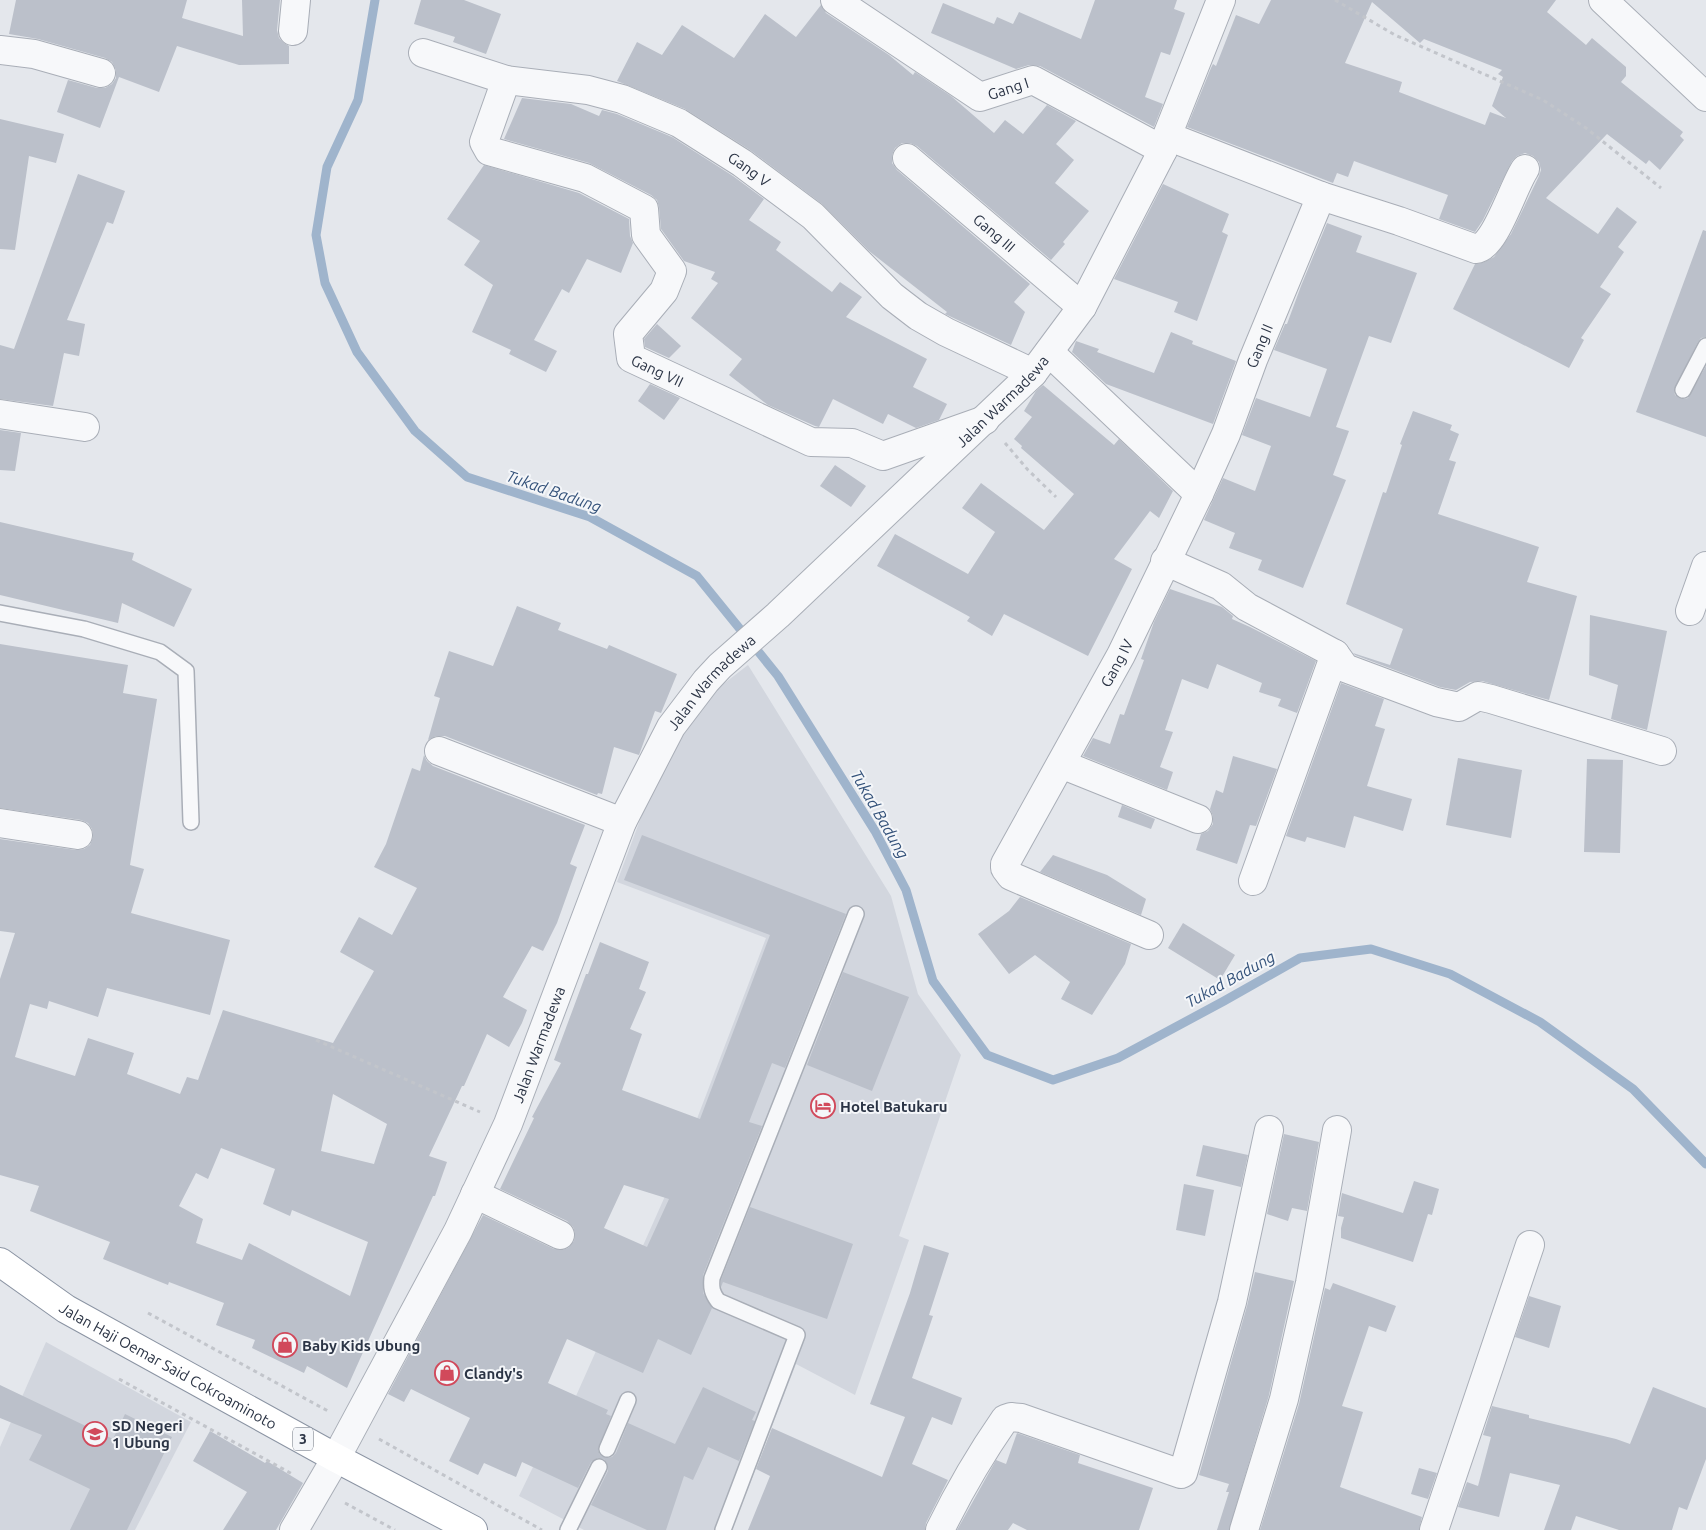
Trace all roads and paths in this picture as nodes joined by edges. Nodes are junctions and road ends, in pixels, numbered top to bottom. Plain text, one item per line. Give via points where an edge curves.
1 (296, 0) edge
2 (835, 0) edge
3 (1221, 0) edge
4 (1335, 0) edge
5 (1608, 2) edge
6 (293, 31) dead end
7 (0, 50) edge
8 (423, 53) dead end
9 (101, 73) dead end
10 (506, 80) junction
11 (1706, 98) edge
12 (1165, 143) junction
13 (907, 158) dead end
14 (1525, 169) dead end
15 (1661, 188) dead end
16 (1321, 196) junction
17 (1082, 307) junction
18 (1706, 346) edge
19 (1049, 352) junction
20 (1033, 373) junction
21 (1683, 390) dead end
22 (0, 414) edge
23 (985, 420) junction
24 (85, 427) dead end
25 (1199, 494) junction
26 (1056, 497) dead end
27 (1165, 561) junction
28 (1706, 566) edge
29 (1690, 611) dead end
30 (0, 613) edge
31 (1335, 654) junction
32 (439, 751) dead end
33 (1662, 751) dead end
34 (1061, 764) junction
35 (1198, 819) dead end
36 (191, 822) dead end
37 (622, 822) junction
38 (0, 823) edge
39 (78, 835) dead end
40 (1253, 881) dead end
41 (856, 914) dead end
42 (1149, 935) dead end
43 (316, 1040) dead end
44 (508, 1124) junction
45 (1269, 1130) dead end
46 (1337, 1130) dead end
47 (476, 1194) junction
48 (560, 1236) dead end
49 (1530, 1245) dead end
50 (0, 1262) edge
51 (119, 1379) dead end
52 (628, 1400) dead end
53 (607, 1450) dead end
54 (336, 1458) junction
55 (599, 1467) dead end
56 (318, 1488) junction
57 (294, 1530) edge
58 (395, 1530) edge
59 (473, 1530) edge
60 (568, 1530) edge
61 (723, 1530) edge
62 (940, 1530) edge
63 (1244, 1530) edge
64 (1434, 1530) edge

1 - 6 street
2 - 12 street, Gang I via 980,97 1033,80
3 - 12 street, Jalan Warmadewa
4 - 15 path via 1395,35 1543,100 1586,128
5 - 11 street
7 - 9 street via 34,54
8 - 10 street, Gang V
10 - 20 street, Gang V via 588,90 622,99 679,123 737,159 813,216 892,296 918,316
10 - 23 street, Gang VII via 484,142 489,151 584,178 644,209 646,235 672,271 664,291 628,334 631,358 811,442 852,443 883,456
12 - 16 street
12 - 17 street, Jalan Warmadewa
13 - 17 street, Gang III
14 - 16 street via 1486,246 1480,249
16 - 25 street, Gang II
17 - 19 street, Jalan Warmadewa
18 - 21 lane
19 - 20 street, Jalan Warmadewa
19 - 25 street
20 - 23 street, Jalan Warmadewa
22 - 24 street
23 - 26 path
23 - 37 street, Jalan Warmadewa via 706,681 671,727
25 - 27 street, Gang IV
27 - 31 street via 1221,586 1247,607
27 - 34 street, Gang IV
28 - 29 street
30 - 36 lane via 84,629 160,652 186,671
31 - 33 street via 1345,668 1436,702 1459,707 1478,696
31 - 40 street
32 - 37 street
34 - 35 street
34 - 42 street, Gang IV via 1005,868 1011,876
37 - 44 street, Jalan Warmadewa
38 - 39 street
41 - 61 lane via 712,1278 711,1289 718,1301 797,1335
43 - 44 path
44 - 47 street, Jalan Warmadewa
45 - 62 street via 1232,1302 1182,1473 1020,1418 1007,1418 956,1496
46 - 63 street via 1310,1283 1284,1400
47 - 48 street
47 - 54 street, Jalan Warmadewa
49 - 64 street
50 - 54 highway, Jalan Haji Oemar Said Cokroaminoto / 3 via 66,1309
51 - 56 path
52 - 53 lane
54 - 56 street, Jalan Warmadewa
54 - 59 highway, Jalan Haji Oemar Said Cokroaminoto / 3
55 - 60 lane
56 - 57 street, Jalan Warmadewa
56 - 58 path

